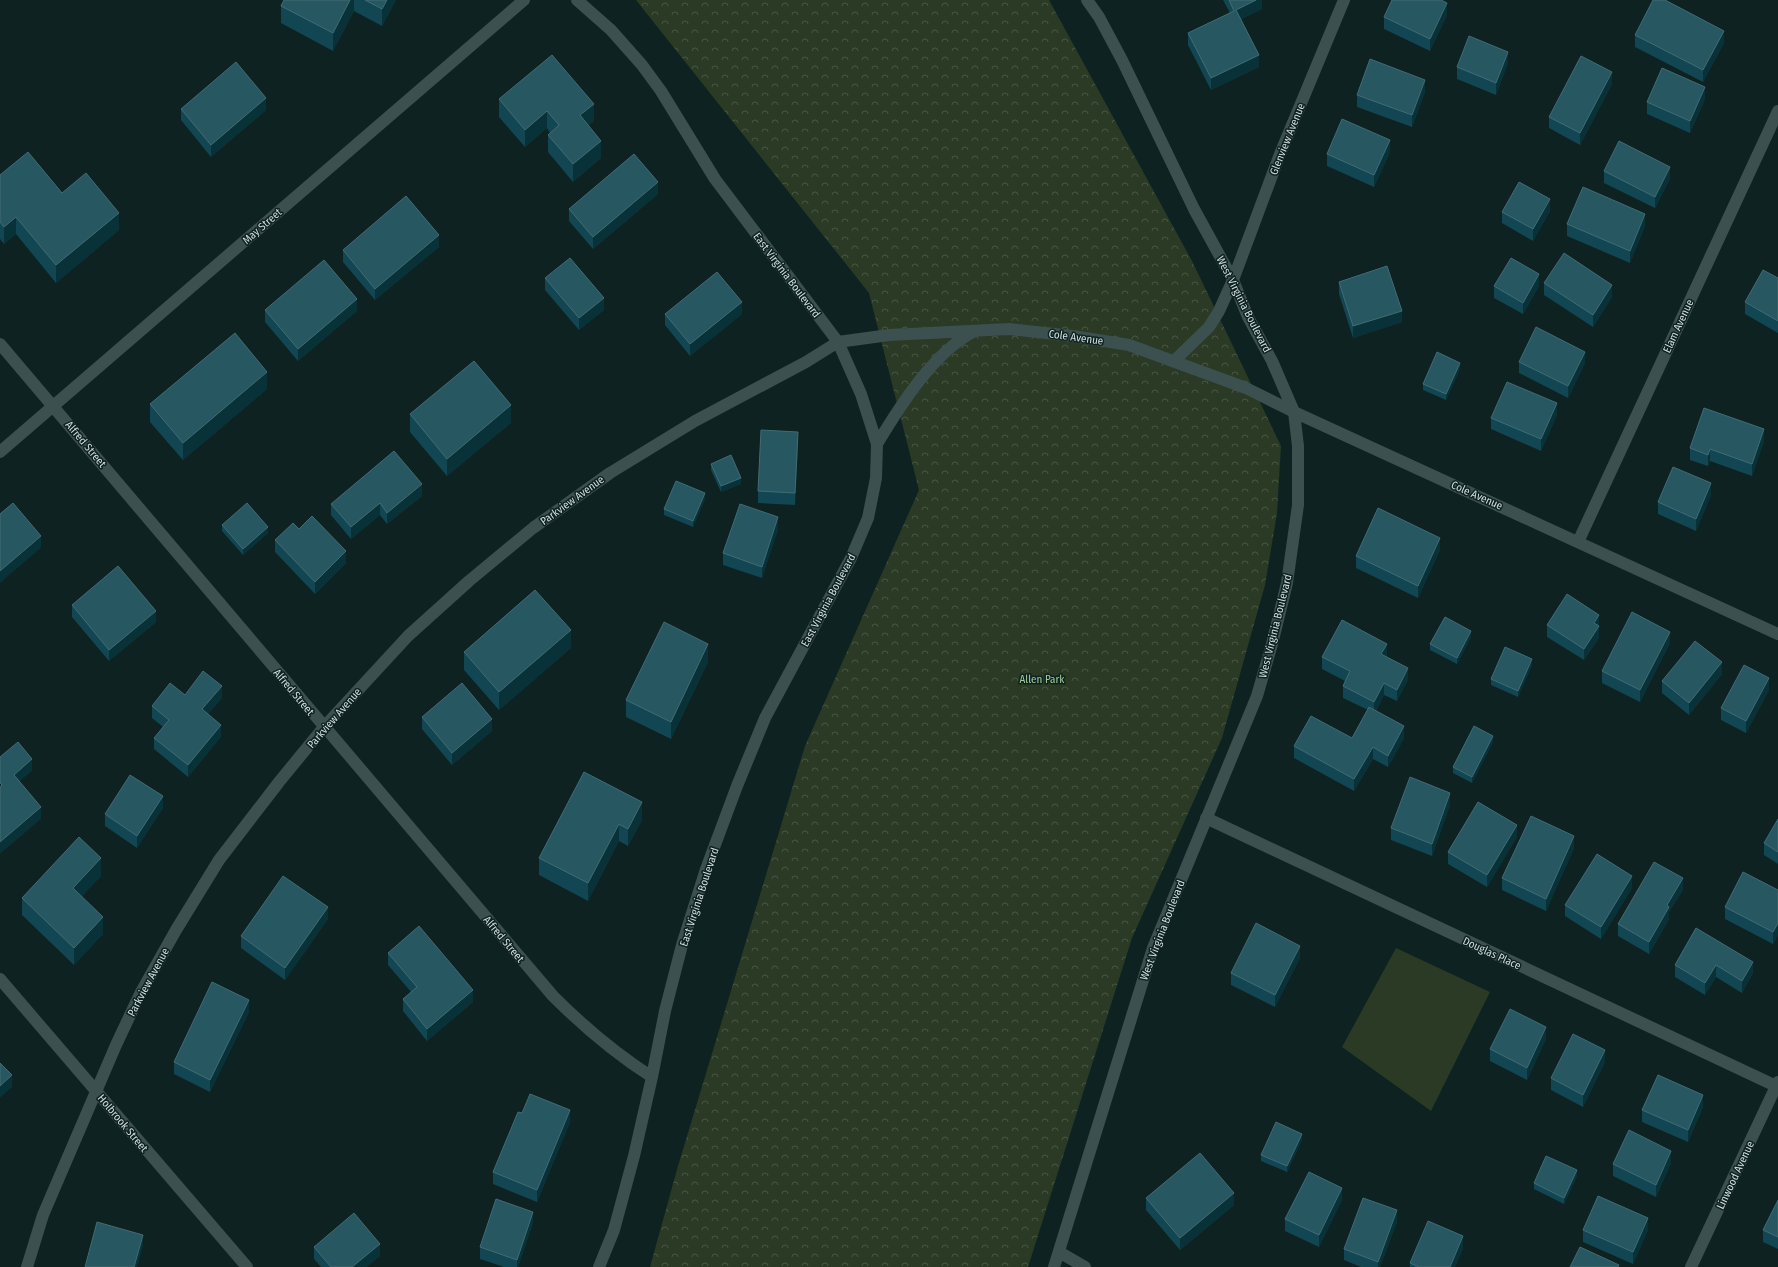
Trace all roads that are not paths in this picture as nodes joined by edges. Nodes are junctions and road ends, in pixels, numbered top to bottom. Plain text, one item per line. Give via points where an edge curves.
1 (524, 0) edge
2 (577, 0) edge
3 (1087, 0) edge
4 (1344, 0) edge
5 (1778, 111) edge
6 (1233, 280) junction
7 (976, 330) junction
8 (838, 342) junction
9 (0, 344) edge
10 (1174, 361) junction
11 (53, 406) junction
12 (1294, 412) junction
13 (877, 444) junction
14 (0, 452) edge
15 (1578, 542) junction
16 (1778, 634) edge
17 (324, 727) junction
18 (1206, 818) junction
19 (0, 979) edge
20 (652, 1077) junction
21 (1777, 1085) edge
22 (95, 1090) junction
23 (1058, 1252) junction
24 (27, 1267) edge
25 (247, 1267) edge
26 (599, 1267) edge
27 (1054, 1267) edge
28 (1085, 1267) edge
29 (1691, 1267) edge

1 - 11 street, May Street
2 - 8 street, East Virginia Boulevard via 611,30 642,65 715,179
3 - 6 street, West Virginia Boulevard via 1122,60 1194,209
4 - 6 street, Glenview Avenue via 1280,154
5 - 15 street, Elam Avenue
6 - 10 street via 1209,327
6 - 12 street, West Virginia Boulevard
7 - 8 street, Cole Avenue via 889,335
7 - 10 street, Cole Avenue via 1009,329 1072,336 1129,345
7 - 13 street via 957,342 933,366 908,397
8 - 13 street, East Virginia Boulevard via 861,394
8 - 17 street, Parkview Avenue via 682,429 610,473 533,528 408,636
9 - 11 street, Alfred Street
10 - 12 street, Cole Avenue via 1246,388
11 - 14 street, May Street
11 - 17 street, Alfred Street
12 - 15 street, Cole Avenue
12 - 18 street, West Virginia Boulevard via 1298,446 1298,505 1287,583 1257,696
13 - 20 street, East Virginia Boulevard via 876,478 868,518 851,558 765,718 706,869 664,1011
15 - 16 street, Cole Avenue
17 - 20 street, Alfred Street via 553,996 625,1060
17 - 22 street, Parkview Avenue via 219,860 140,994
18 - 21 street, Douglas Place
18 - 23 street, West Virginia Boulevard via 1153,948
19 - 22 street, Holbrook Street
20 - 26 street, East Virginia Boulevard via 614,1230
21 - 29 street, Linwood Avenue
22 - 24 street, Parkview Avenue via 43,1215
22 - 25 street, Holbrook Street
23 - 27 street, West Virginia Boulevard
23 - 28 street

